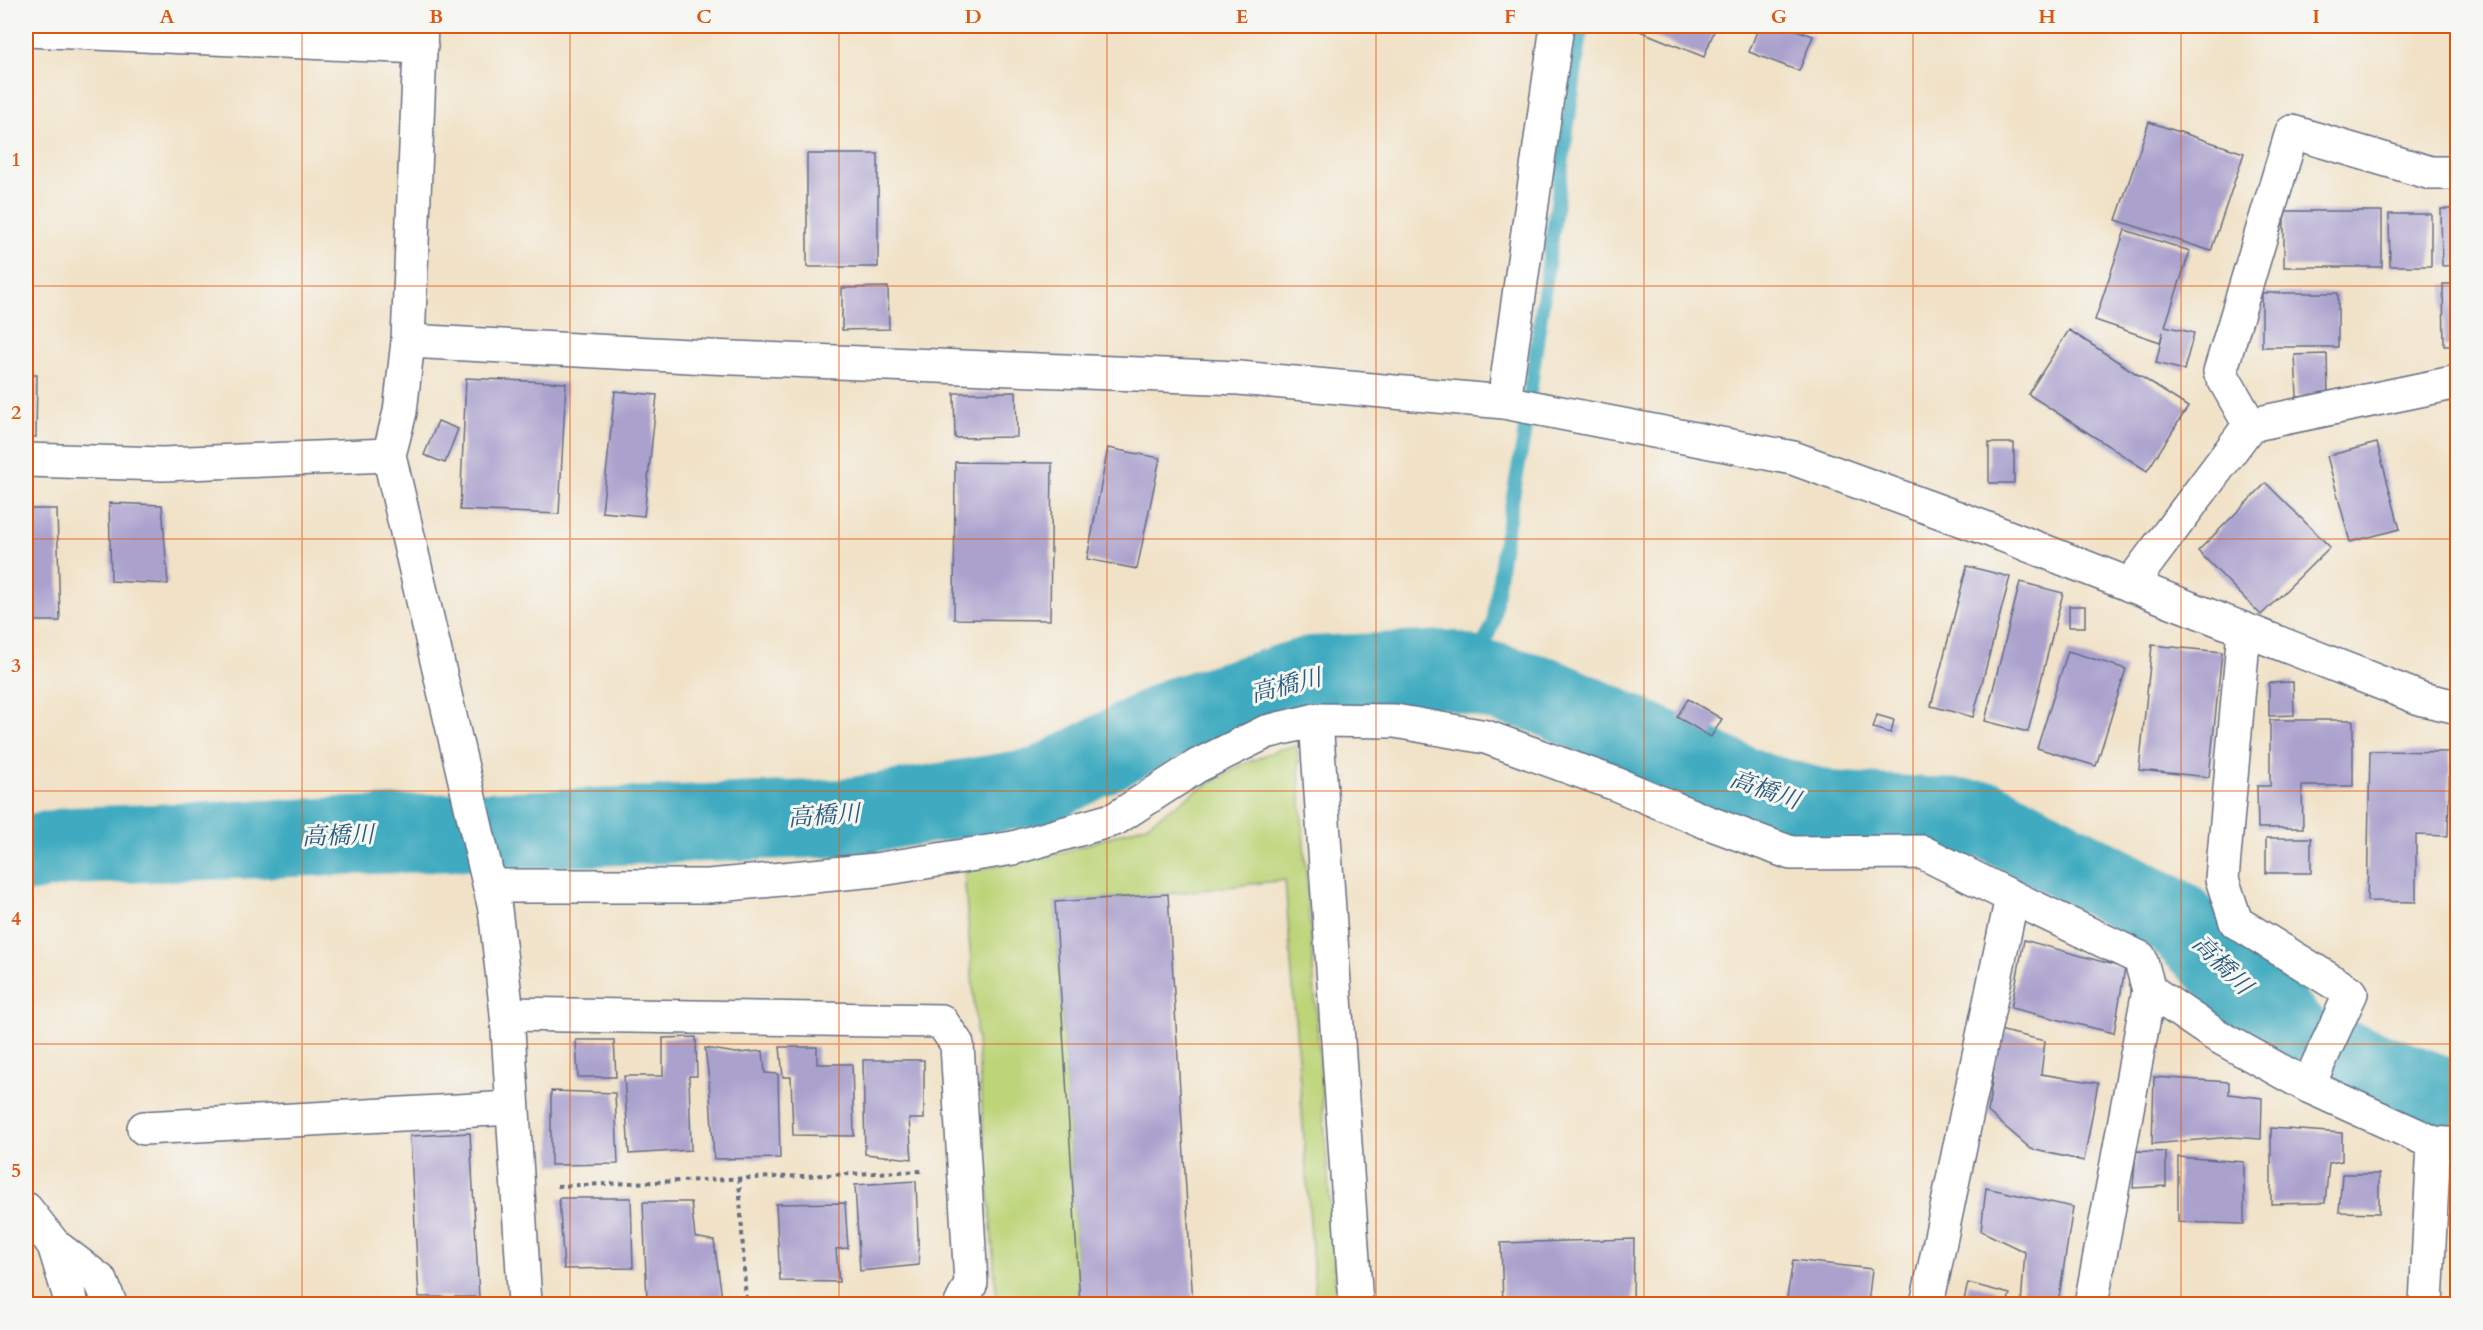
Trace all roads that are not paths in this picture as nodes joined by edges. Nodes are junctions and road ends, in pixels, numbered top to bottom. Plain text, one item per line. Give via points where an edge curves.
1 (1557, 26) edge
2 (26, 30) edge
3 (421, 36) edge
4 (2457, 173) edge
5 (408, 341) junction
6 (2457, 382) edge
7 (1504, 402) junction
8 (2250, 425) junction
9 (388, 455) junction
10 (26, 460) edge
11 (2130, 585) junction
12 (2244, 630) junction
13 (2457, 707) edge
14 (1316, 720) junction
15 (490, 886) junction
16 (2012, 897) junction
17 (2149, 990) junction
18 (507, 1014) junction
19 (2308, 1086) junction
20 (512, 1108) junction
21 (144, 1128) dead end
22 (2446, 1144) edge
23 (26, 1209) edge
24 (54, 1245) junction
25 (72, 1305) edge
26 (110, 1305) edge
27 (525, 1305) edge
28 (961, 1305) edge
29 (1356, 1305) edge
30 (1927, 1305) edge
31 (2091, 1305) edge
32 (2426, 1305) edge

1 - 7 street
2 - 3 street
3 - 5 street
4 - 8 street via 2431,173 2292,132 2220,372
5 - 7 street via 1239,378
5 - 9 street via 400,412
6 - 8 street
7 - 11 street via 1793,458
8 - 11 street
9 - 10 street via 163,464
9 - 15 street
11 - 12 street
12 - 13 street via 2422,699
12 - 19 street via 2222,879 2236,922 2351,993
14 - 15 street via 1266,732 1197,766 1115,819 1013,848 875,870 709,886
14 - 16 street via 1395,721 1486,737 1791,853 1922,852
14 - 29 street
15 - 18 street
16 - 17 street via 2140,958
16 - 30 street
17 - 19 street via 2214,1034
17 - 31 street
18 - 20 street
18 - 28 street via 941,1021 957,1044 971,1283
19 - 22 street
20 - 21 street
20 - 27 street
22 - 32 street
23 - 24 street
24 - 25 street
24 - 26 street via 101,1281

